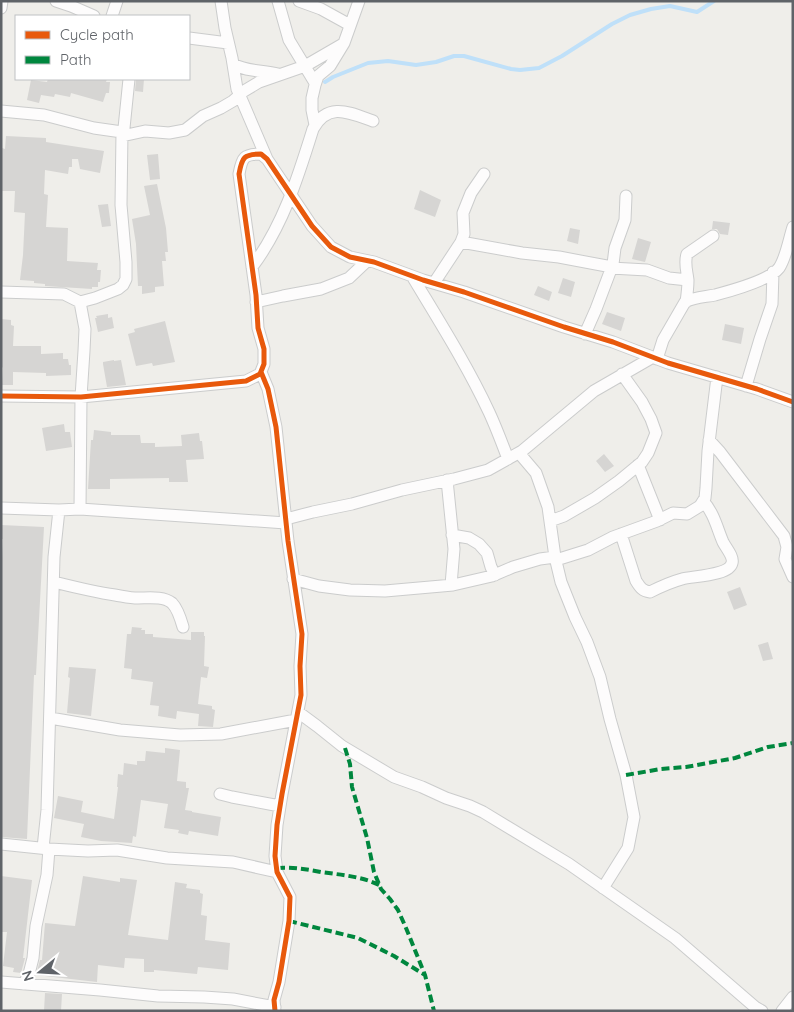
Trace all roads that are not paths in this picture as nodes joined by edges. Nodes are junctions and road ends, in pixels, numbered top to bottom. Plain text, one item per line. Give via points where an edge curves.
1 (2, 1) edge
2 (56, 1) edge
3 (117, 1) edge
4 (221, 1) edge
5 (278, 1) edge
6 (299, 1) edge
7 (359, 1) edge
8 (1, 8) edge
9 (92, 15) edge
10 (112, 15) edge
11 (350, 24) junction
12 (190, 38) edge
13 (228, 43) junction
14 (344, 43) junction
15 (233, 64) junction
16 (305, 66) junction
17 (278, 74) junction
18 (129, 80) edge
19 (316, 83) junction
20 (239, 94) junction
21 (1, 111) edge
22 (374, 122) dead end
23 (315, 125) junction
24 (122, 134) junction
25 (267, 159) junction
26 (484, 174) dead end
27 (291, 196) junction
28 (626, 196) dead end
29 (793, 227) edge
30 (713, 236) dead end
31 (461, 242) junction
32 (367, 261) junction
33 (252, 267) junction
34 (612, 268) junction
35 (773, 272) junction
36 (412, 276) junction
37 (688, 280) junction
38 (434, 283) junction
39 (1, 292) edge
40 (80, 302) junction
41 (256, 302) junction
42 (686, 302) junction
43 (585, 334) junction
44 (655, 358) junction
45 (261, 372) junction
46 (622, 374) junction
47 (718, 378) junction
48 (746, 386) junction
49 (1, 396) edge
50 (81, 397) junction
51 (793, 402) edge
52 (709, 440) junction
53 (519, 453) junction
54 (508, 459) junction
55 (638, 465) junction
56 (447, 480) junction
57 (703, 501) junction
58 (1, 508) edge
59 (80, 509) junction
60 (59, 510) junction
61 (660, 520) junction
62 (286, 521) junction
63 (550, 521) junction
64 (621, 534) junction
65 (452, 535) junction
66 (556, 558) junction
67 (495, 575) junction
68 (793, 577) edge
69 (293, 580) junction
70 (54, 582) junction
71 (451, 585) junction
72 (183, 628) dead end
73 (297, 716) junction
74 (50, 718) junction
75 (220, 794) dead end
76 (280, 806) junction
77 (1, 844) edge
78 (46, 849) junction
79 (278, 872) junction
80 (603, 888) junction
81 (1, 982) edge
82 (24, 984) junction
83 (793, 997) edge
84 (275, 1009) edge
85 (762, 1011) edge
86 (782, 1011) edge

1 - 8 street
2 - 9 street
3 - 10 street
4 - 13 street
5 - 16 street via 289,40
6 - 11 street
7 - 11 street
11 - 14 street
12 - 13 street
13 - 15 street
14 - 16 street
14 - 19 street
15 - 17 street via 246,70
15 - 20 street
16 - 17 street
16 - 19 street
17 - 20 street
18 - 24 street
19 - 23 street via 312,98
20 - 24 street via 185,130
20 - 25 street
21 - 24 street via 44,115
22 - 23 street via 339,111 326,114
23 - 27 street
24 - 40 street via 120,205 126,279 118,289
25 - 27 street
25 - 33 street via 262,154 250,154 241,163 239,174
26 - 31 street via 463,212
27 - 32 street via 331,248
27 - 33 street via 274,234
28 - 34 street via 625,220
29 - 35 street via 784,257
30 - 37 street via 687,254
31 - 34 street via 559,256
31 - 38 street
32 - 36 street
32 - 41 street via 349,278 330,286
33 - 41 street
34 - 37 street via 647,270 669,278
34 - 43 street
35 - 42 street via 759,281
35 - 48 street via 772,304
36 - 38 street
36 - 54 street via 480,394
37 - 42 street
38 - 43 street
39 - 40 street via 64,294
40 - 50 street via 84,329
41 - 45 street via 264,349
42 - 44 street
43 - 44 street
44 - 46 street
44 - 47 street
45 - 50 street via 246,381
45 - 62 street via 276,426
46 - 53 street via 594,391
46 - 55 street via 642,402 656,433 648,453
47 - 48 street
47 - 52 street
48 - 51 street
49 - 50 street
50 - 59 street
52 - 57 street
52 - 68 street via 784,536 786,559
53 - 54 street
53 - 63 street via 536,473
54 - 56 street via 488,470
55 - 61 street
55 - 63 street via 595,498
56 - 62 street
56 - 65 street
57 - 61 street via 687,514 673,513
57 - 64 street via 731,558 731,566 723,570 645,591 636,581
58 - 60 street
59 - 60 street
59 - 62 street
60 - 70 street
61 - 64 street
62 - 69 street
63 - 66 street
64 - 66 street via 588,550
65 - 67 street via 470,538 479,544 487,553
65 - 71 street
66 - 67 street via 540,559
66 - 80 street via 561,582 600,677 634,817 628,848
67 - 71 street
69 - 71 street via 350,590 386,591
69 - 73 street via 302,634 301,695
70 - 72 street via 112,595 166,600 173,604
70 - 74 street
73 - 74 street via 221,734 180,735 120,730
73 - 76 street
73 - 80 street via 394,777 483,812
74 - 78 street
75 - 76 street
76 - 79 street
77 - 78 street
78 - 79 street via 117,850 168,858 233,862
78 - 82 street via 47,875 33,958
79 - 84 street via 290,897 290,917
80 - 85 street via 675,938
81 - 82 street
82 - 84 street via 204,997
83 - 86 street

